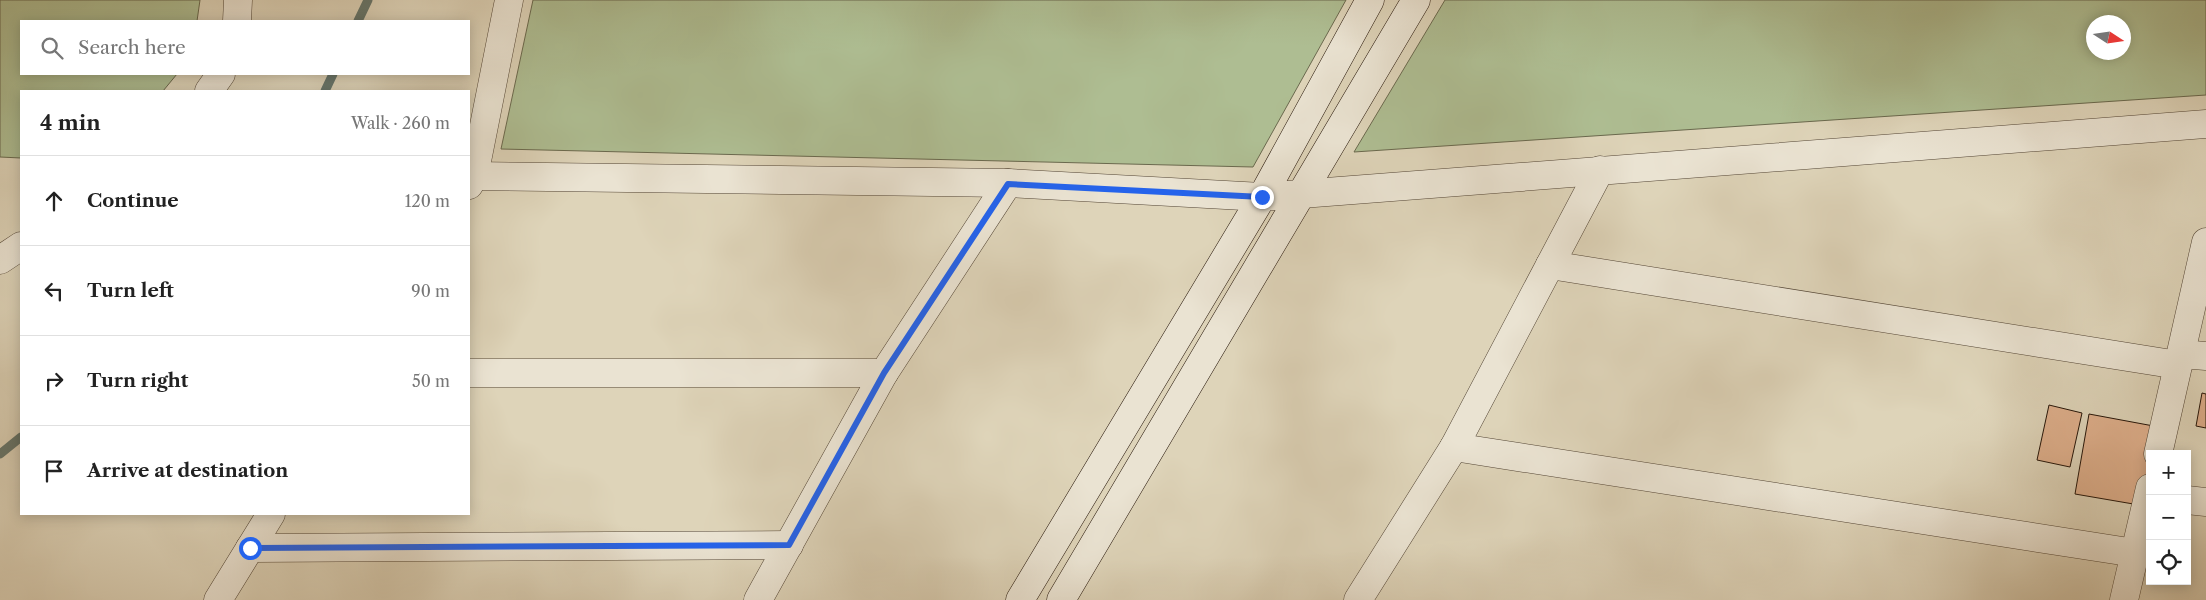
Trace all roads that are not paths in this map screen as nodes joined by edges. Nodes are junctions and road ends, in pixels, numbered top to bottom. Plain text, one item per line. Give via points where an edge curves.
1 (238, 0) edge
2 (509, 0) edge
3 (1370, 0) edge
4 (1416, 0) edge
5 (237, 20) edge
6 (220, 75) edge
7 (210, 90) edge
8 (2206, 124) edge
9 (1600, 170) junction
10 (471, 181) edge
11 (1008, 184) junction
12 (1303, 194) junction
13 (1262, 197) junction
14 (2206, 242) edge
15 (20, 247) edge
16 (0, 260) edge
17 (1550, 265) junction
18 (2188, 358) edge
19 (470, 373) edge
20 (884, 373) junction
21 (1454, 447) junction
22 (2159, 450) edge
23 (2149, 495) edge
24 (2191, 500) edge
25 (2206, 502) edge
26 (269, 515) edge
27 (789, 545) junction
28 (250, 548) junction
29 (2135, 553) junction
30 (218, 600) edge
31 (758, 600) edge
32 (1020, 600) edge
33 (1061, 600) edge
34 (1358, 600) edge
35 (2124, 600) edge

1 - 5 street
2 - 10 street
3 - 13 street
4 - 12 street
6 - 7 street
8 - 9 street
9 - 12 street
9 - 17 street
10 - 11 street
11 - 13 street
11 - 20 street
12 - 13 street
12 - 33 street
13 - 32 street
14 - 18 street
15 - 16 street
17 - 18 street
17 - 21 street
18 - 22 street
19 - 20 street
20 - 27 street
21 - 29 street
21 - 34 street
23 - 29 street
24 - 25 street
26 - 28 street
27 - 28 street
27 - 31 street
28 - 30 street
29 - 35 street

